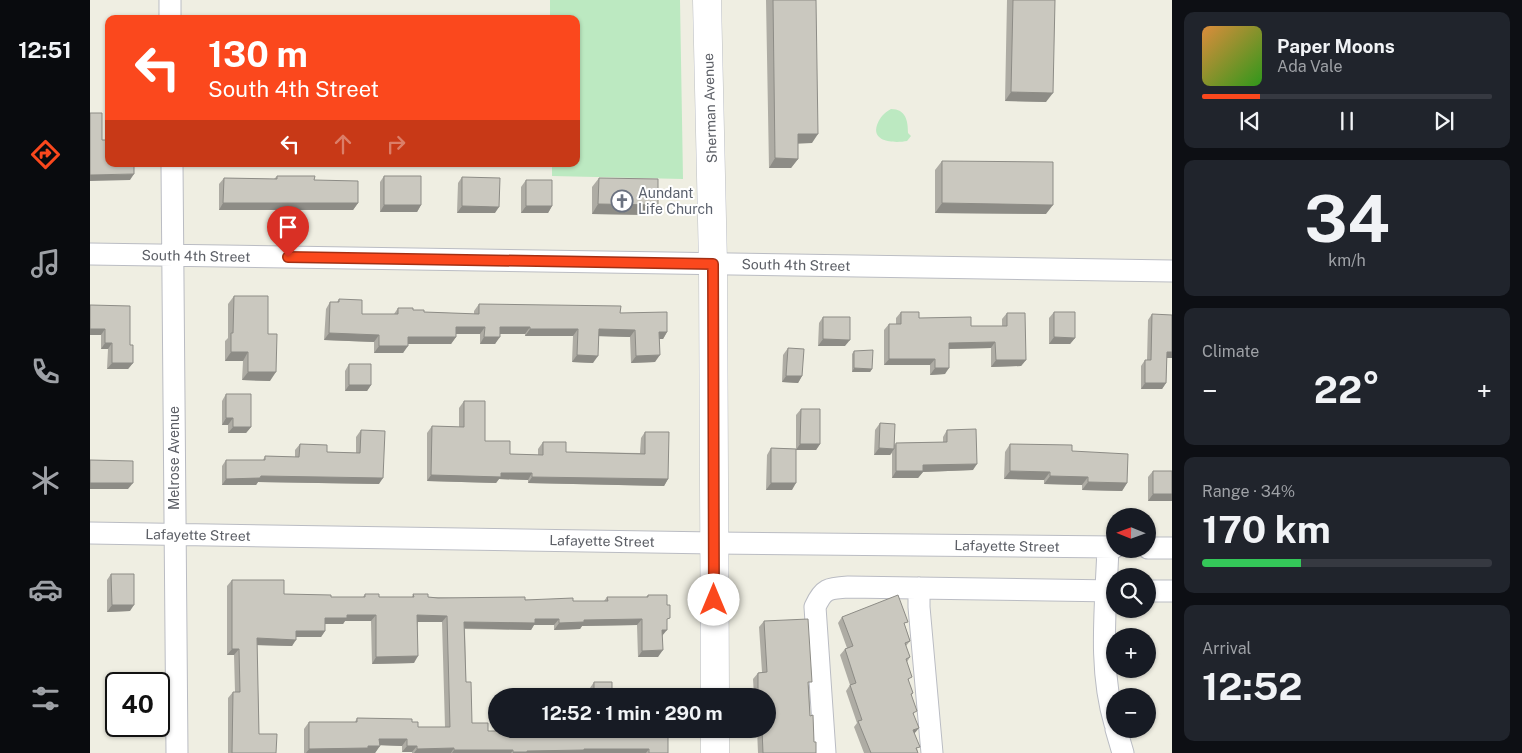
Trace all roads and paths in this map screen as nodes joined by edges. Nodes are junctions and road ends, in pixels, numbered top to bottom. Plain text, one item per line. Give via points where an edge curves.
1 (170, 0) edge
2 (707, 0) edge
3 (170, 15) edge
4 (172, 167) edge
5 (90, 254) edge
6 (172, 255) junction
7 (713, 264) junction
8 (1172, 271) edge
9 (90, 533) edge
10 (174, 534) junction
11 (714, 543) junction
12 (1106, 547) edge
13 (1156, 548) edge
14 (1172, 548) edge
15 (919, 588) junction
16 (1106, 591) edge
17 (1156, 591) edge
18 (1172, 591) edge
19 (1107, 618) edge
20 (715, 688) edge
21 (1107, 688) edge
22 (715, 738) edge
23 (1119, 738) edge
24 (177, 753) edge
25 (715, 753) edge
26 (825, 753) edge
27 (932, 753) edge
28 (1123, 753) edge

1 - 3 street
2 - 7 street, Sherman Avenue
4 - 6 street, Melrose Avenue
5 - 6 street, South 4th Street
6 - 7 street, South 4th Street
6 - 10 street, Melrose Avenue
7 - 8 street, South 4th Street
7 - 11 street, Sherman Avenue
9 - 10 street, Lafayette Street
10 - 11 street, Lafayette Street
10 - 24 street, Melrose Avenue
11 - 12 street, Lafayette Street
11 - 20 street, Sherman Avenue
13 - 14 street
15 - 16 street
15 - 26 street via 834,588 821,594 815,607
15 - 27 street
17 - 18 street
19 - 21 street via 1104,636
22 - 25 street
23 - 28 street

